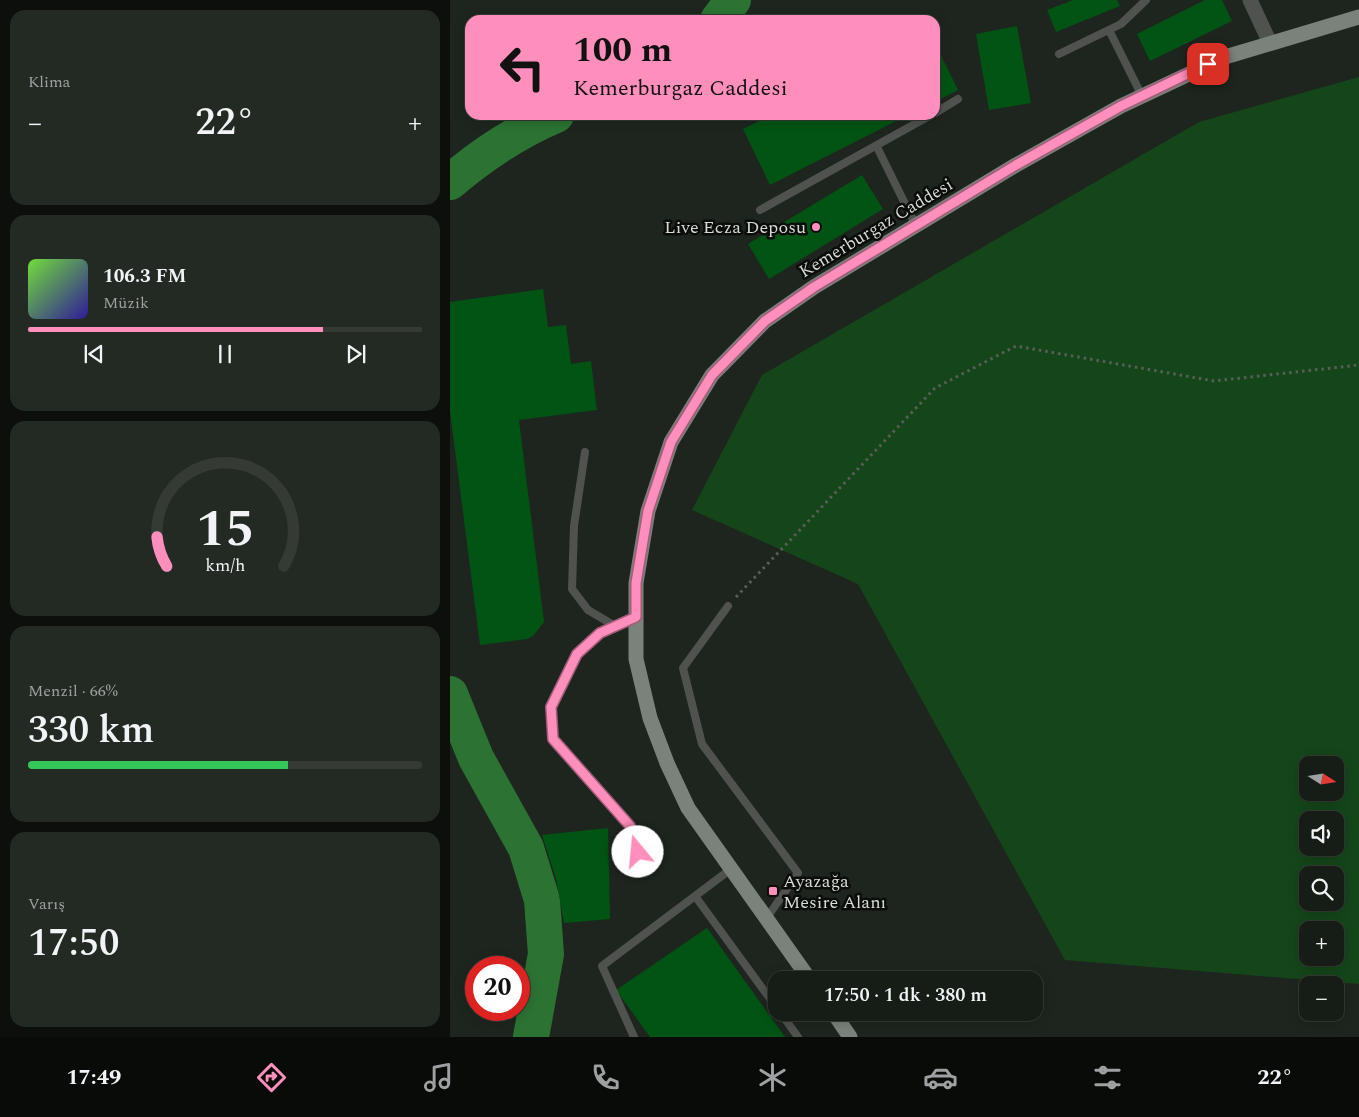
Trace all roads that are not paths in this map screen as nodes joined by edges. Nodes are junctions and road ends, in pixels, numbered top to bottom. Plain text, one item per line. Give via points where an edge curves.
1 (1146, 0) edge
2 (1250, 0) edge
3 (1359, 17) edge
4 (1109, 30) junction
5 (1270, 43) junction
6 (1059, 54) dead end
7 (1142, 96) junction
8 (958, 99) dead end
9 (940, 110) edge
10 (923, 120) edge
11 (877, 147) junction
12 (760, 210) dead end
13 (916, 226) junction
14 (586, 452) dead end
15 (728, 606) road end
16 (636, 617) junction
17 (615, 626) junction
18 (642, 865) dead end
19 (731, 869) junction
20 (695, 896) junction
21 (766, 919) junction
22 (804, 971) edge
23 (768, 996) edge
24 (786, 1021) edge
25 (839, 1021) edge
26 (634, 1037) edge
27 (798, 1037) edge
28 (850, 1037) edge

1 - 4 lane via 1121,24
2 - 5 street
3 - 5 main road, Kemerburgaz Caddesi
4 - 6 lane
4 - 7 lane
5 - 7 main road, Kemerburgaz Caddesi via 1225,57
7 - 13 main road, Kemerburgaz Caddesi via 1016,165
8 - 9 lane
10 - 11 lane
11 - 12 lane
11 - 13 lane
13 - 16 main road, Kemerburgaz Caddesi via 814,287 765,321 712,375 671,442 648,511 636,583
14 - 17 lane via 574,526 572,589 588,610
15 - 21 lane via 683,668 702,744 798,872
16 - 17 lane
16 - 19 main road, Kemerburgaz Caddesi via 636,659 650,718 688,808
17 - 18 lane via 600,633 577,654 551,707 553,739 630,826
19 - 20 lane
19 - 21 main road, Kemerburgaz Caddesi
20 - 23 lane
20 - 26 lane via 602,966
21 - 22 main road, Kemerburgaz Caddesi
24 - 27 lane
25 - 28 main road

